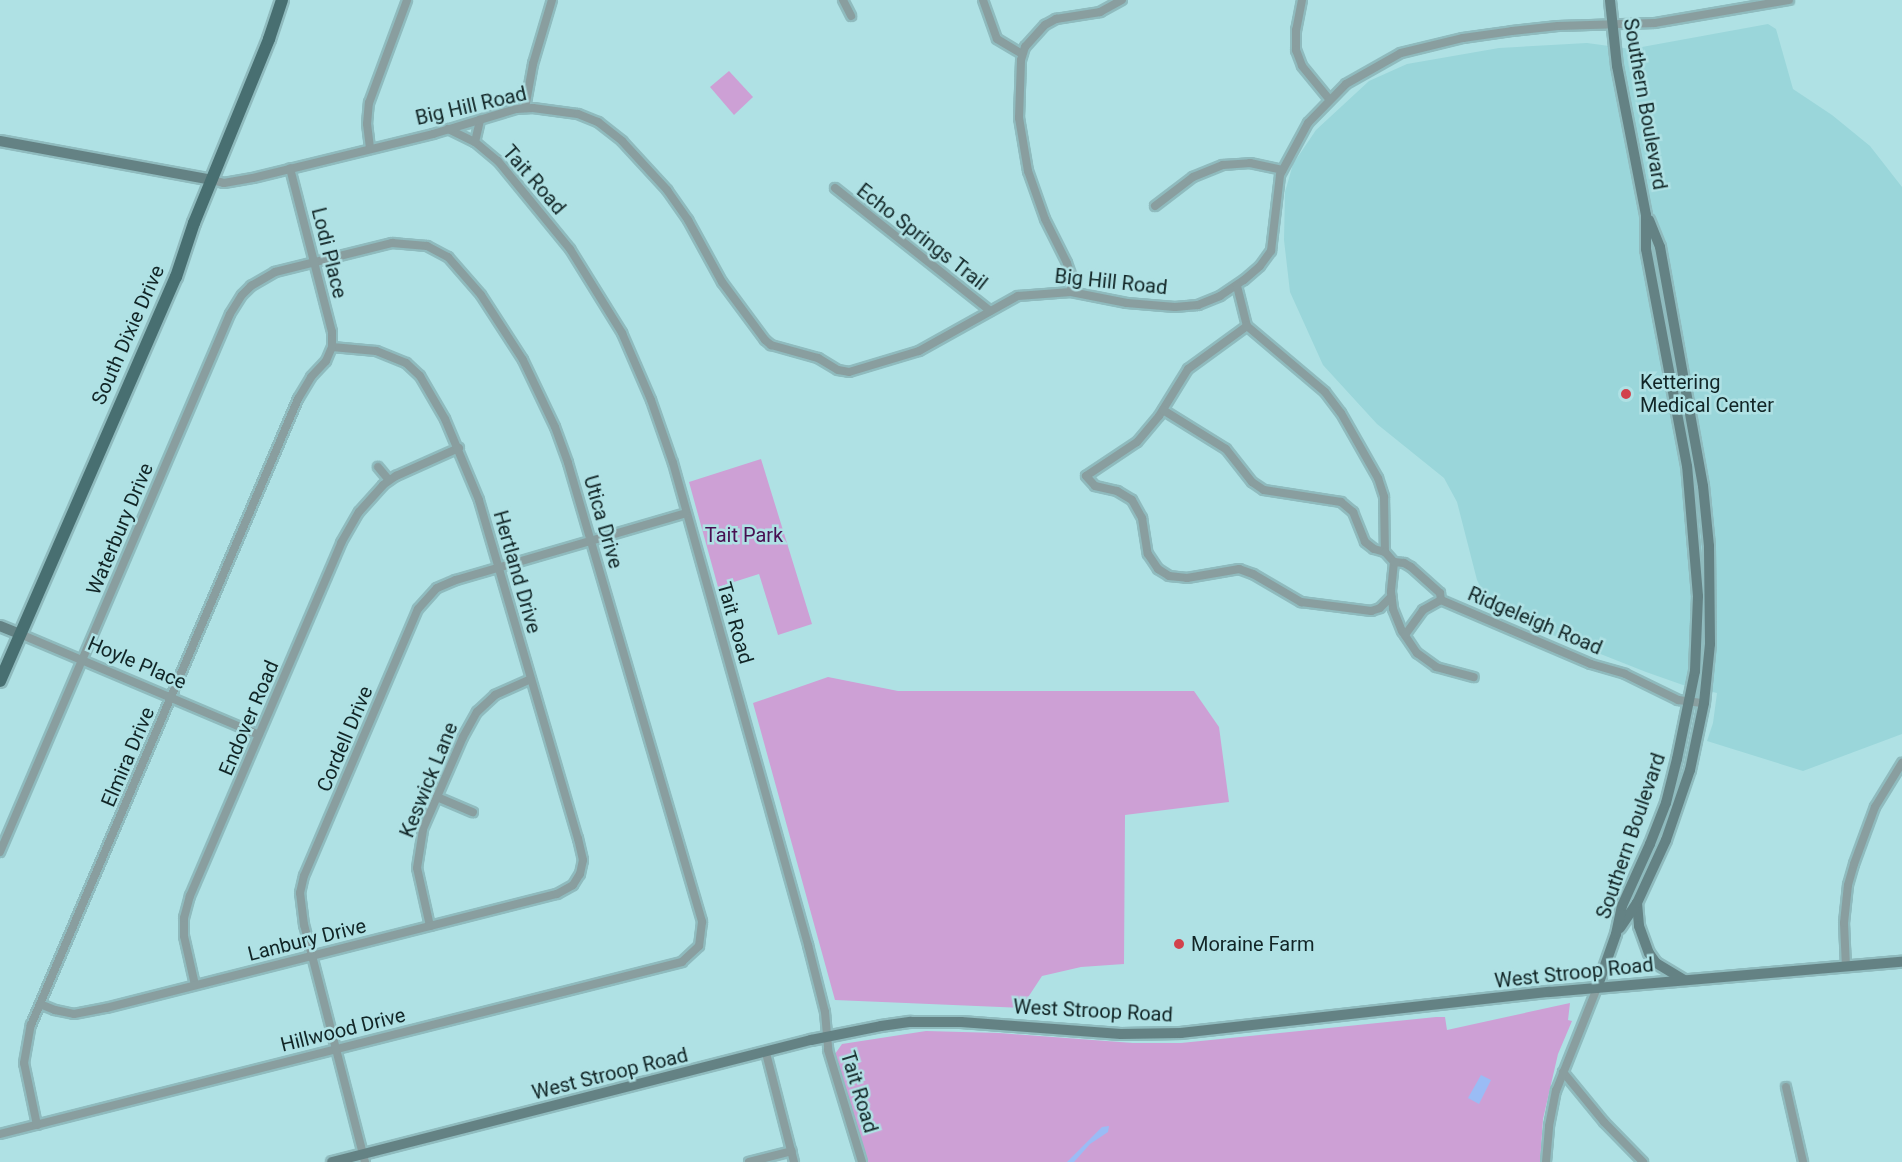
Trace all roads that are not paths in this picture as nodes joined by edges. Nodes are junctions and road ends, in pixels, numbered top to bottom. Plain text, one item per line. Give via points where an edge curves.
1 (282, 0) edge
2 (407, 0) edge
3 (552, 0) edge
4 (843, 0) edge
5 (983, 0) edge
6 (1122, 0) edge
7 (1302, 0) edge
8 (1610, 0) edge
9 (1789, 0) edge
10 (851, 16) dead end
11 (1612, 24) junction
12 (1022, 54) junction
13 (1329, 99) junction
14 (525, 108) junction
15 (480, 120) junction
16 (448, 129) junction
17 (0, 141) edge
18 (475, 142) junction
19 (370, 148) junction
20 (290, 168) junction
21 (1282, 170) junction
22 (213, 180) junction
23 (835, 188) dead end
24 (1155, 207) dead end
25 (1646, 215) junction
26 (315, 263) junction
27 (1237, 286) junction
28 (1071, 292) junction
29 (990, 311) junction
30 (1247, 326) junction
31 (332, 347) junction
32 (1163, 410) junction
33 (459, 448) junction
34 (378, 467) dead end
35 (389, 480) junction
36 (686, 513) junction
37 (591, 541) junction
38 (1385, 552) junction
39 (1394, 562) junction
40 (499, 567) junction
41 (1391, 597) junction
42 (1441, 600) junction
43 (0, 626) edge
44 (20, 634) junction
45 (1405, 635) junction
46 (82, 659) junction
47 (1474, 677) dead end
48 (531, 680) junction
49 (0, 681) edge
50 (171, 697) junction
51 (1690, 702) junction
52 (1704, 704) junction
53 (258, 735) junction
54 (1902, 763) edge
55 (437, 797) junction
56 (473, 812) dead end
57 (0, 852) edge
58 (578, 879) joint
59 (1637, 903) junction
60 (430, 926) junction
61 (1616, 934) junction
62 (693, 954) joint
63 (312, 956) junction
64 (1902, 963) edge
65 (1846, 967) junction
66 (1684, 980) junction
67 (195, 985) junction
68 (1597, 988) junction
69 (40, 1004) junction
70 (827, 1036) junction
71 (336, 1049) junction
72 (766, 1053) junction
73 (1563, 1072) junction
74 (1786, 1087) dead end
75 (37, 1125) junction
76 (0, 1134) edge
77 (792, 1151) junction
78 (364, 1158) edge
79 (332, 1162) edge
80 (749, 1162) edge
81 (794, 1162) edge
82 (862, 1162) edge
83 (1546, 1162) edge
84 (1643, 1162) edge
85 (1803, 1162) edge

1 - 22 main road, South Dixie Drive
2 - 19 street via 369,103
3 - 14 street
4 - 10 street
5 - 12 street via 997,39
6 - 12 street via 1089,15 1053,21 1034,35
7 - 13 street via 1296,50 1302,66
8 - 11 street, Southern Boulevard
9 - 11 street, Big Hill Road via 1688,19
11 - 13 street, Big Hill Road via 1558,26 1420,46 1360,74
11 - 25 street, Southern Boulevard
12 - 28 street via 1018,107 1028,171 1072,277
13 - 21 street, Big Hill Road via 1302,131
14 - 15 street, Big Hill Road
14 - 29 street, Big Hill Road via 578,114 622,141 667,190 723,282 771,345 818,358 849,372 919,351
15 - 16 street, Big Hill Road
15 - 18 street, Tait Road
16 - 18 street, Tait Road
16 - 19 street, Big Hill Road
17 - 22 street, Big Hill Road
18 - 36 street, Tait Road via 498,161 539,208 570,249 622,333 651,400
19 - 20 street, Big Hill Road
20 - 22 street, Big Hill Road via 224,183
20 - 26 street, Lodi Place
21 - 24 street via 1250,164 1223,165 1193,177
21 - 27 street, Big Hill Road via 1270,251 1260,266
22 - 44 main road, South Dixie Drive via 176,277
23 - 29 street, Echo Springs Trail
25 - 51 street, Southern Boulevard via 1646,249 1681,426 1691,499 1698,596
25 - 52 street, Southern Boulevard via 1660,247 1703,486 1711,597
26 - 31 street, Lodi Place
26 - 37 street, Utica Drive via 406,242 439,251 458,266 506,331 539,392 568,463
26 - 46 street, Waterbury Drive via 263,278 235,304
27 - 28 street, Big Hill Road via 1208,301 1175,307
27 - 30 street
28 - 29 street, Big Hill Road via 1018,296
30 - 32 street via 1188,369
30 - 38 street via 1313,381 1341,413 1383,489
31 - 33 street, Hertland Drive via 376,351 406,363 432,394
31 - 50 street, Elmira Drive via 298,399
32 - 38 street via 1226,449 1252,482 1264,490 1341,502 1353,512 1365,542
32 - 41 street via 1137,442 1086,476 1095,486 1117,491 1132,500 1142,518 1148,554 1163,573 1186,579 1239,569 1301,602 1371,611
33 - 35 street, Endover Road
33 - 40 street, Hertland Drive
34 - 35 street
35 - 53 street, Endover Road via 351,523
36 - 37 street, Cordell Drive
36 - 70 street, Tait Road via 808,945
37 - 40 street, Cordell Drive
37 - 62 street, Utica Drive via 702,921 702,937
38 - 39 street
39 - 41 street
39 - 42 street via 1411,567 1440,593
40 - 48 street, Hertland Drive
40 - 63 street, Cordell Drive via 446,584 429,594 418,609 301,885 300,903
41 - 45 street via 1395,617
42 - 45 street, Ridgeleigh Road via 1423,610
42 - 51 street, Ridgeleigh Road
43 - 44 street, Hoyle Place
44 - 46 street, Hoyle Place
44 - 49 main road, South Dixie Drive
45 - 47 street via 1426,661
46 - 50 street, Hoyle Place
46 - 57 street, Waterbury Drive
48 - 55 street, Keswick Lane via 495,695 477,712
48 - 58 street, Hertland Drive via 583,860
50 - 53 street, Hoyle Place
50 - 69 street, Elmira Drive
51 - 52 street, Ridgeleigh Road
51 - 61 street, Southern Boulevard via 1666,803 1622,906
52 - 59 street, Southern Boulevard via 1690,770 1666,840
53 - 67 street, Endover Road via 184,918 186,949
54 - 65 street via 1875,807 1848,885 1844,923
55 - 56 street
55 - 60 street, Keswick Lane via 416,858
58 - 60 street, Lanbury Drive via 557,894
59 - 61 street, Southern Boulevard
59 - 66 street via 1648,953 1656,963
60 - 63 street, Lanbury Drive
61 - 68 street, Southern Boulevard
62 - 71 street, Hillwood Drive via 682,962
63 - 67 street, Lanbury Drive
63 - 71 street, Cordell Drive
64 - 65 street, West Stroop Road
65 - 66 street, West Stroop Road
66 - 68 street, West Stroop Road
67 - 69 street, Lanbury Drive via 82,1013 64,1013
68 - 70 street, West Stroop Road via 1180,1034 936,1022 881,1026
68 - 73 street, Southern Boulevard
69 - 75 street, Elmira Drive via 27,1037 24,1063
70 - 72 street, West Stroop Road
70 - 82 street, Tait Road
71 - 75 street, Hillwood Drive
71 - 78 street, Cordell Drive
72 - 77 street
72 - 78 street, West Stroop Road
73 - 83 street, Southern Boulevard via 1552,1106
73 - 84 street
74 - 85 street
75 - 76 street, Hillwood Drive
77 - 80 street
77 - 81 street
78 - 79 street, West Stroop Road

